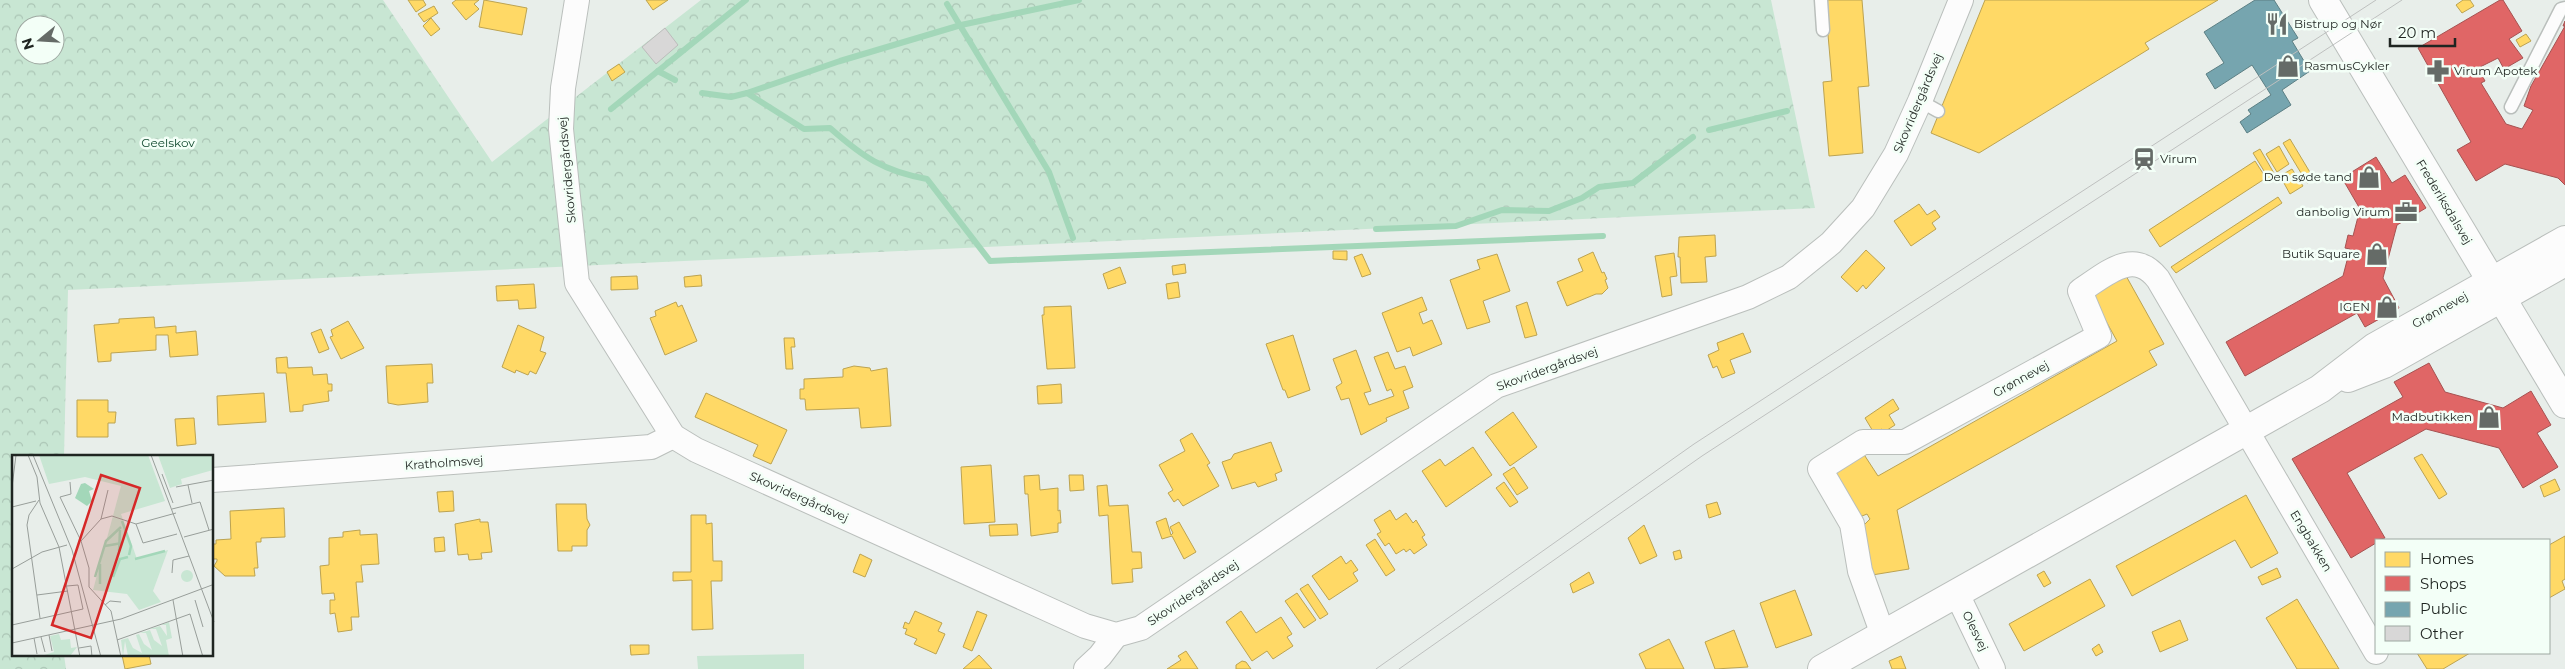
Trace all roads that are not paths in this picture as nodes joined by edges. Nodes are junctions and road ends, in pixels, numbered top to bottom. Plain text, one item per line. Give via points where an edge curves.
1 (577, 0) edge
2 (1821, 0) edge
3 (1961, 0) edge
4 (2323, 0) edge
5 (2341, 0) edge
6 (2565, 8) edge
7 (1823, 30) dead end
8 (2511, 107) dead end
9 (2565, 240) edge
10 (2565, 262) edge
11 (2503, 286) junction
12 (2565, 374) edge
13 (2565, 404) edge
14 (2247, 430) junction
15 (673, 436) junction
16 (214, 480) edge
17 (1956, 594) junction
18 (1116, 635) junction
19 (1883, 635) junction
20 (2375, 649) edge
21 (2378, 654) edge
22 (1086, 669) edge
23 (1822, 669) edge
24 (1993, 669) edge
25 (2386, 669) edge

1 - 15 street, Skovridergårdsvej via 563,88 561,129 577,283
2 - 7 lane
3 - 18 street, Skovridergårdsvej via 1929,106 1862,208 1831,244 1789,277 1748,297 1496,386 1142,628
4 - 11 street, Frederiksdalsvej
5 - 11 street, Frederiksdalsvej
6 - 8 lane via 2561,9
9 - 11 street, Grønnevej
10 - 11 street, Grønnevej
11 - 12 street, Frederiksdalsvej
11 - 13 street, Frederiksdalsvej
11 - 14 street, Grønnevej via 2375,346 2320,389
14 - 17 street, Grønnevej
14 - 19 street, Grønnevej via 2154,274 2144,266 2120,265 2080,292 2099,336 1905,442 1863,442 1820,469 1852,524 1860,571
14 - 20 street, Engbakken
15 - 16 street, Kratholmsvej via 650,447
15 - 18 street, Skovridergårdsvej via 696,450 1049,610
17 - 19 street, Grønnevej
17 - 24 street, Olesvej
18 - 22 street
19 - 23 street, Grønnevej
21 - 25 street, Engbakken

